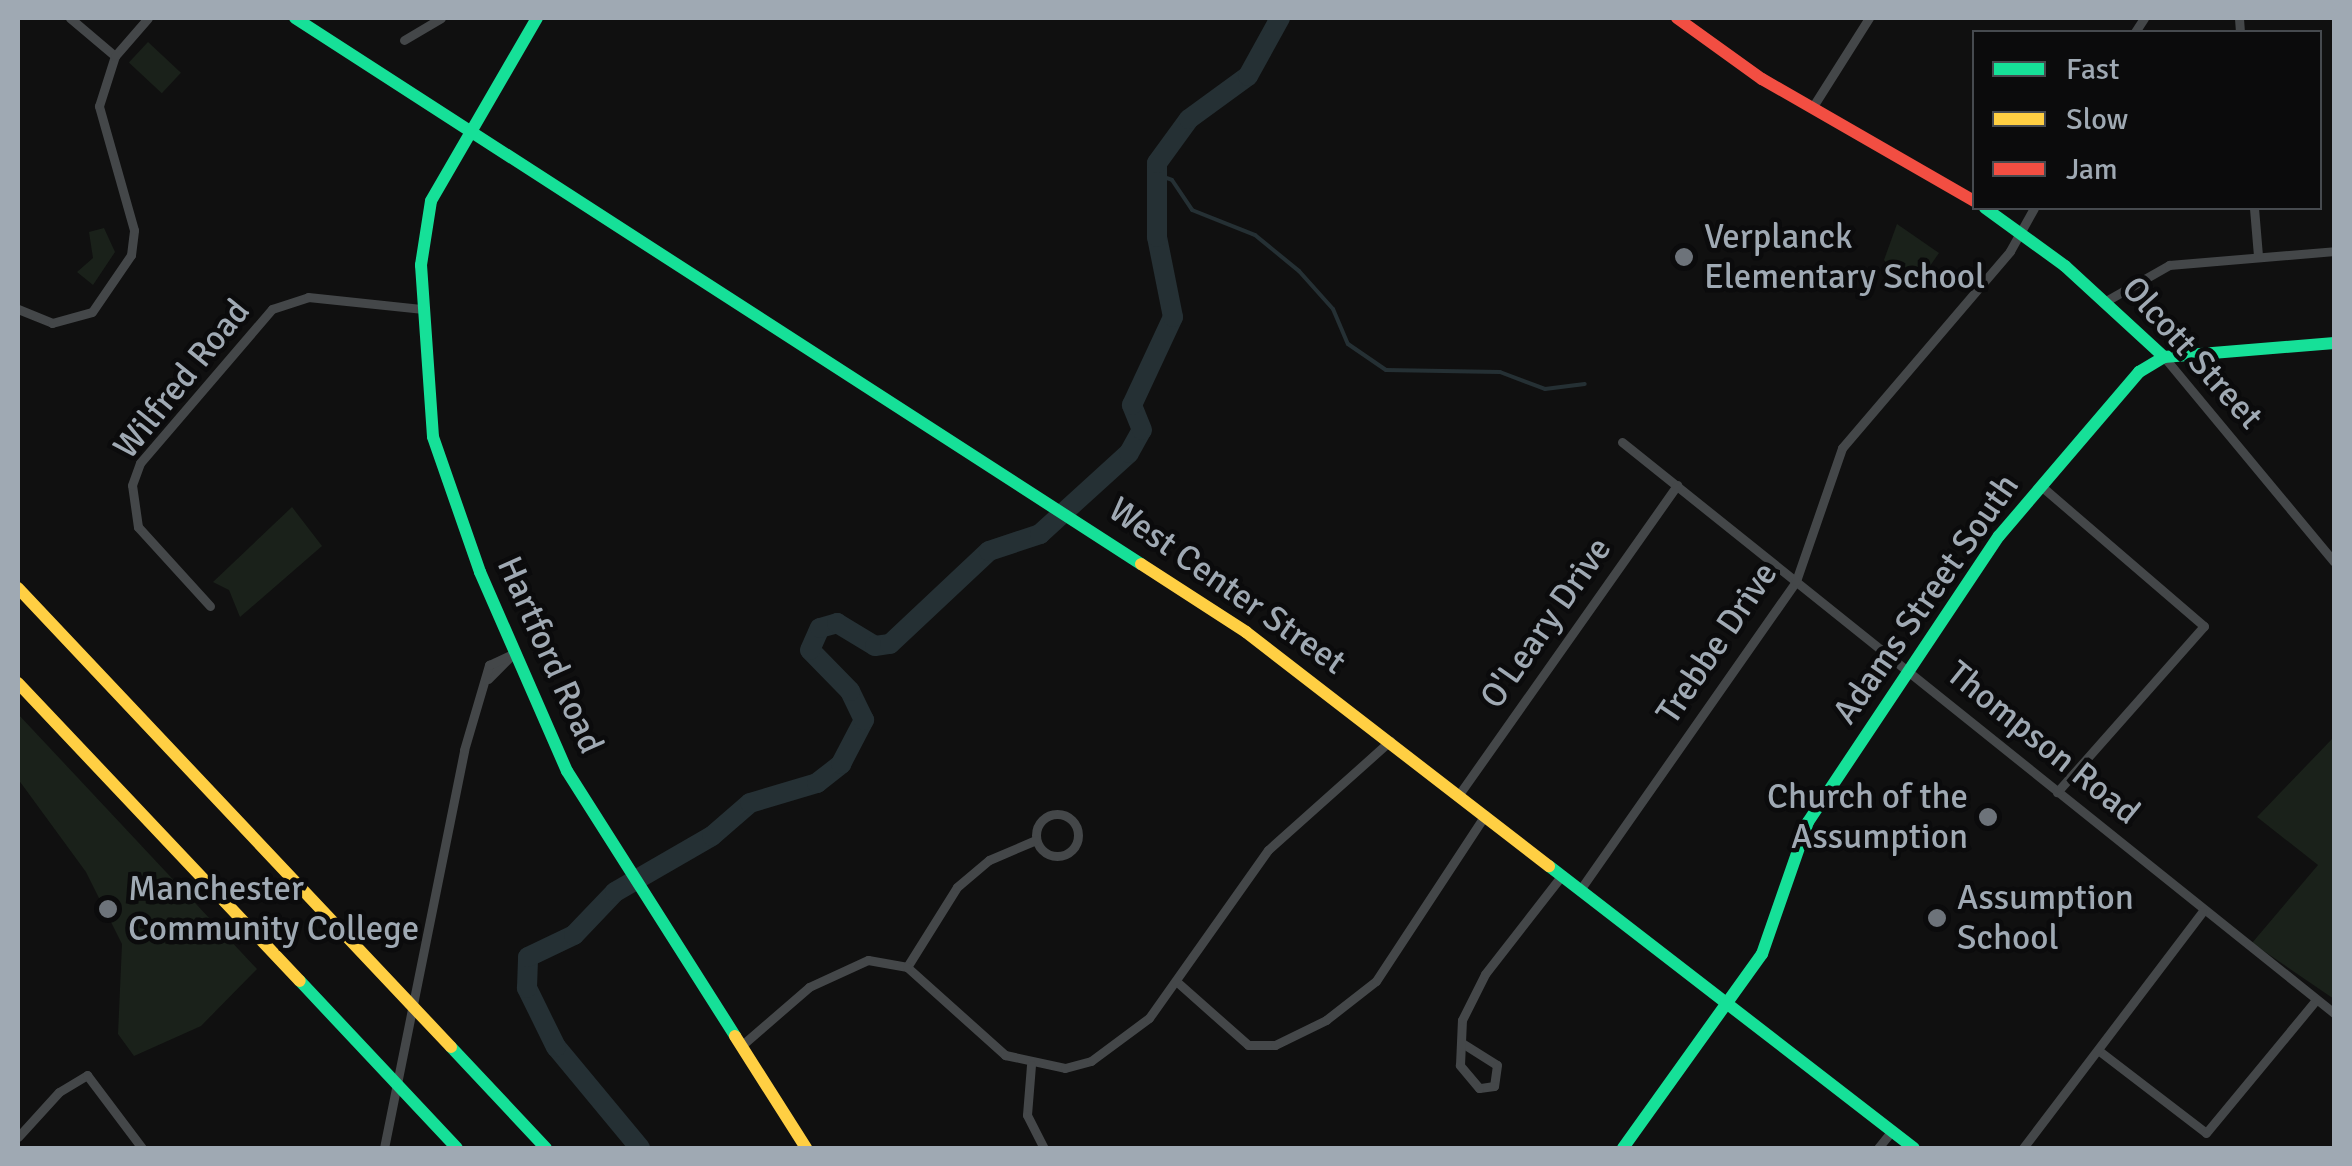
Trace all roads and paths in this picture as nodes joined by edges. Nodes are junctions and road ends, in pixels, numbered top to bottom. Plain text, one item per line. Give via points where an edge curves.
1 (70, 18) edge
2 (148, 18) edge
3 (294, 18) edge
4 (441, 18) edge
5 (537, 18) edge
6 (1678, 18) edge
7 (1869, 18) edge
8 (404, 40) dead end
9 (115, 56) junction
10 (1812, 108) junction
11 (464, 133) junction
12 (1972, 200) edge
13 (1988, 210) edge
14 (2033, 210) edge
15 (2254, 210) edge
16 (2022, 232) junction
17 (2334, 251) edge
18 (2258, 256) junction
19 (2106, 300) junction
20 (18, 309) edge
21 (422, 310) junction
22 (2334, 344) edge
23 (2164, 357) junction
24 (1622, 442) dead end
25 (1677, 485) junction
26 (2041, 486) junction
27 (2334, 562) edge
28 (1796, 582) junction
29 (18, 588) edge
30 (210, 606) dead end
31 (513, 654) junction
32 (1912, 674) junction
33 (18, 683) edge
34 (1390, 740) junction
35 (2057, 792) junction
36 (1460, 793) junction
37 (1486, 814) junction
38 (1036, 840) junction
39 (1564, 873) junction
40 (1582, 887) junction
41 (2202, 912) junction
42 (908, 967) junction
43 (1176, 981) junction
44 (2316, 1000) junction
45 (1727, 1001) junction
46 (2334, 1012) edge
47 (1462, 1044) junction
48 (741, 1046) junction
49 (2098, 1050) junction
50 (1032, 1065) junction
51 (1892, 1131) junction
52 (18, 1137) edge
53 (142, 1148) edge
54 (384, 1148) edge
55 (457, 1148) edge
56 (546, 1148) edge
57 (806, 1148) edge
58 (1044, 1148) edge
59 (1623, 1148) edge
60 (1878, 1148) edge
61 (1914, 1148) edge
62 (2023, 1148) edge

1 - 9 street
2 - 9 street
3 - 11 main road, West Center Street
4 - 8 street
5 - 11 main road
6 - 10 main road
7 - 10 street
9 - 20 street via 99,106 134,230 131,255 92,312 52,323
10 - 12 main road
11 - 21 main road, Hartford Road via 427,218
11 - 34 main road, West Center Street via 1077,518
13 - 16 main road, Olcott Street
14 - 16 street, Trebbe Drive
15 - 18 street
16 - 19 main road, Olcott Street
16 - 28 street, Trebbe Drive via 1842,448
17 - 18 street
18 - 19 street via 2157,268
19 - 23 main road, Olcott Street
21 - 30 street, Wilfred Road via 308,297 272,309 140,463 132,485 138,527
21 - 31 main road, Hartford Road via 442,470
22 - 23 main road
23 - 26 main road, Adams Street South via 2139,372
23 - 27 street, Olcott Street
24 - 25 street, Thompson Road
25 - 28 street, Thompson Road
25 - 36 street, O'Leary Drive
26 - 32 main road, Adams Street South via 1998,536
26 - 35 street via 2204,626
28 - 32 street, Thompson Road
28 - 40 street, Trebbe Drive
29 - 56 main road
31 - 48 main road, Hartford Road via 567,771
31 - 54 street via 491,661 451,802
32 - 35 street, Thompson Road
32 - 45 main road, Adams Street South via 1808,822 1788,863 1771,936
33 - 55 main road
34 - 36 main road, West Center Street
34 - 43 street via 1262,858
35 - 41 street, Thompson Road
36 - 37 main road, West Center Street
37 - 39 main road, West Center Street
37 - 43 street via 1376,982 1326,1020 1275,1045 1248,1044
38 - 38 street via 1048,855 1063,856 1078,833 1070,818 1051,815
38 - 42 street via 989,860 956,888
39 - 40 main road, West Center Street
39 - 47 street via 1472,995
40 - 45 main road, West Center Street
41 - 44 street, Thompson Road
41 - 49 street
42 - 48 street via 868,960 836,970
42 - 50 street via 1005,1055
43 - 50 street via 1122,1044 1064,1068
44 - 46 street, Thompson Road
44 - 49 street via 2206,1133
45 - 51 main road, West Center Street
45 - 59 main road, Adams Street South
47 - 47 street via 1457,1057 1470,1078 1483,1090 1494,1086 1496,1065
48 - 57 main road, Hartford Road
49 - 62 street
50 - 58 street via 1027,1115
51 - 60 street
51 - 61 main road, West Center Street
52 - 53 street via 59,1092 87,1075

